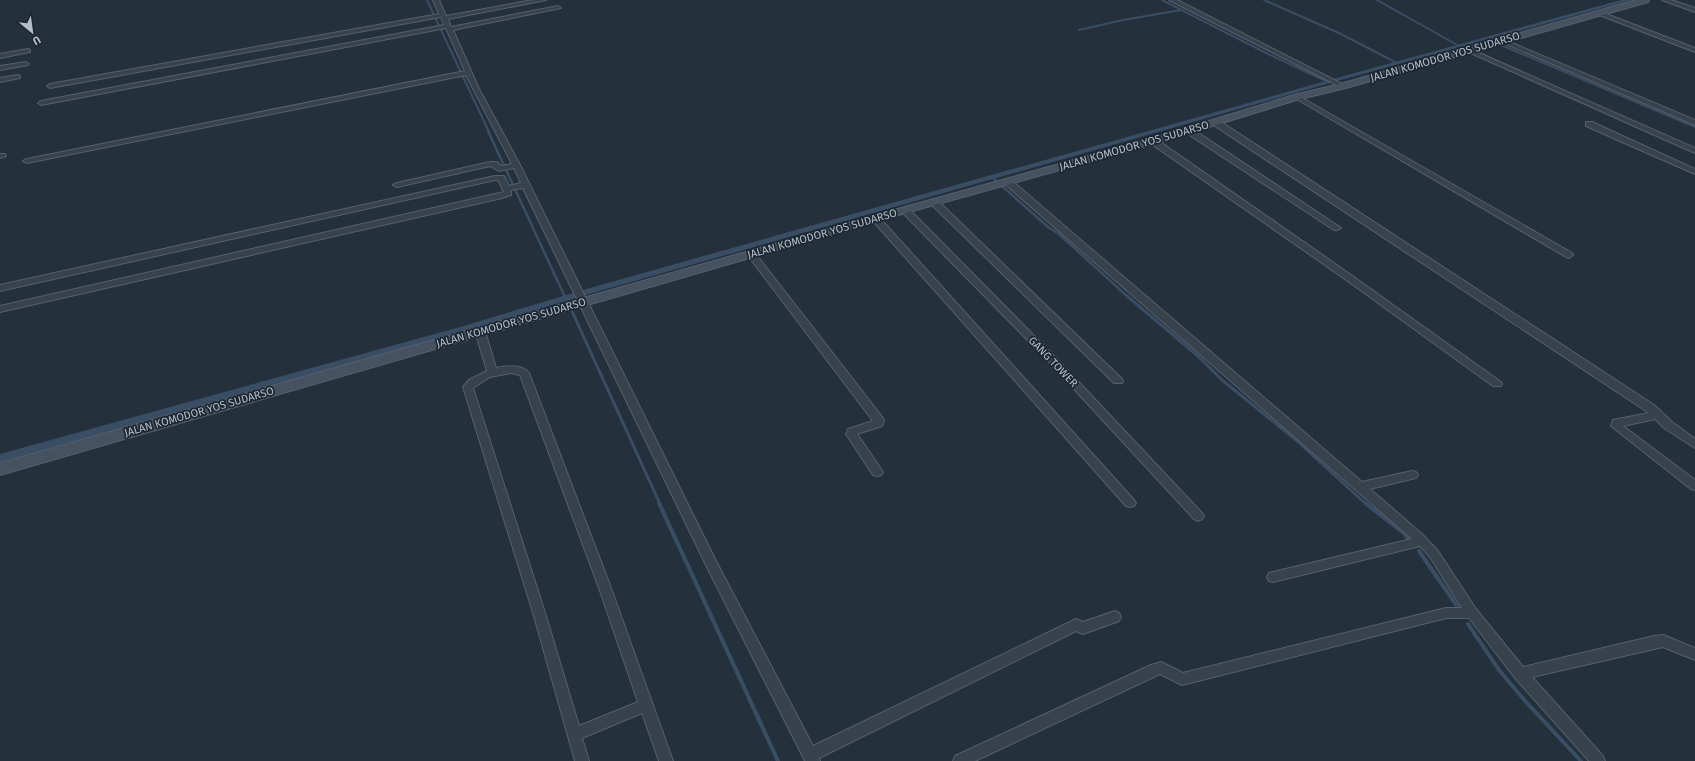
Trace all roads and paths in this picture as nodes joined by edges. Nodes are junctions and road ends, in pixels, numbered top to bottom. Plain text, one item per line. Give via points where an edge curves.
1 (436, 0) edge
2 (543, 0) edge
3 (1172, 0) edge
4 (1645, 0) edge
5 (1665, 0) edge
6 (558, 8) dead end
7 (1695, 10) edge
8 (1598, 13) junction
9 (443, 16) junction
10 (447, 28) junction
11 (1503, 41) junction
12 (1468, 50) junction
13 (1695, 50) edge
14 (28, 51) dead end
15 (0, 56) edge
16 (26, 64) dead end
17 (0, 68) edge
18 (467, 73) junction
19 (18, 77) dead end
20 (0, 80) edge
21 (1341, 85) junction
22 (50, 86) dead end
23 (1297, 97) junction
24 (41, 103) dead end
25 (1215, 122) junction
26 (1695, 122) edge
27 (1589, 124) dead end
28 (1188, 130) junction
29 (1153, 141) junction
30 (1695, 151) edge
31 (27, 161) dead end
32 (515, 166) junction
33 (1695, 172) edge
34 (1003, 183) junction
35 (397, 185) dead end
36 (524, 185) junction
37 (508, 189) junction
38 (934, 202) junction
39 (905, 210) junction
40 (876, 220) junction
41 (1338, 228) dead end
42 (752, 255) junction
43 (1569, 255) dead end
44 (0, 288) edge
45 (581, 302) junction
46 (0, 309) edge
47 (480, 331) junction
48 (493, 373) junction
49 (1118, 381) dead end
50 (1497, 384) dead end
51 (1657, 415) junction
52 (1695, 444) edge
53 (0, 469) edge
54 (877, 472) dead end
55 (1412, 475) dead end
56 (1695, 486) edge
57 (1360, 487) junction
58 (1130, 503) dead end
59 (1198, 516) dead end
60 (1422, 541) junction
61 (1273, 577) dead end
62 (1472, 613) junction
63 (1115, 617) dead end
64 (1695, 654) edge
65 (1520, 674) junction
66 (647, 706) junction
67 (574, 735) junction
68 (811, 758) edge
69 (582, 761) edge
70 (666, 761) edge
71 (960, 761) edge
72 (1598, 761) edge

1 - 9 street
2 - 9 street
3 - 21 street
4 - 8 street, JALAN KOMODOR YOS SUDARSO
5 - 7 street
6 - 10 street
8 - 11 street, JALAN KOMODOR YOS SUDARSO
8 - 13 street
9 - 10 street
9 - 22 street
10 - 18 street
10 - 24 street
11 - 12 street, JALAN KOMODOR YOS SUDARSO
11 - 26 street via 1611,90
12 - 21 street, JALAN KOMODOR YOS SUDARSO
12 - 30 street
14 - 15 street
16 - 17 street
18 - 31 street
18 - 32 street
19 - 20 street
21 - 23 street, JALAN KOMODOR YOS SUDARSO
23 - 25 street, JALAN KOMODOR YOS SUDARSO
23 - 43 street
25 - 28 street, JALAN KOMODOR YOS SUDARSO
25 - 51 street
27 - 33 street
28 - 29 street, JALAN KOMODOR YOS SUDARSO
28 - 41 street
29 - 34 street, JALAN KOMODOR YOS SUDARSO
29 - 50 street via 1348,276
32 - 35 street via 499,169 490,164
32 - 36 street
34 - 38 street, JALAN KOMODOR YOS SUDARSO
34 - 57 street
36 - 37 street
36 - 45 street
37 - 44 street via 501,178 495,178
37 - 46 street via 508,193 502,196
38 - 39 street, JALAN KOMODOR YOS SUDARSO
38 - 49 street
39 - 40 street, JALAN KOMODOR YOS SUDARSO
39 - 59 street, GANG TOWER via 1137,449
40 - 42 street, JALAN KOMODOR YOS SUDARSO
40 - 58 street
42 - 45 street, JALAN KOMODOR YOS SUDARSO
42 - 54 street via 878,421 851,434
45 - 47 street, JALAN KOMODOR YOS SUDARSO
45 - 68 street
47 - 48 street
47 - 53 street, JALAN KOMODOR YOS SUDARSO
48 - 66 street via 516,368 524,372
48 - 67 street via 468,387 540,616
51 - 52 street
51 - 56 street via 1616,423 1616,426
55 - 57 street
57 - 60 street
60 - 61 street
60 - 62 street via 1434,554
62 - 65 street
62 - 71 street via 1446,614 1182,679 1161,668
63 - 68 street via 1083,628 1076,625
64 - 65 street via 1663,641 1654,642
65 - 72 street
66 - 67 street
66 - 70 street
67 - 69 street

